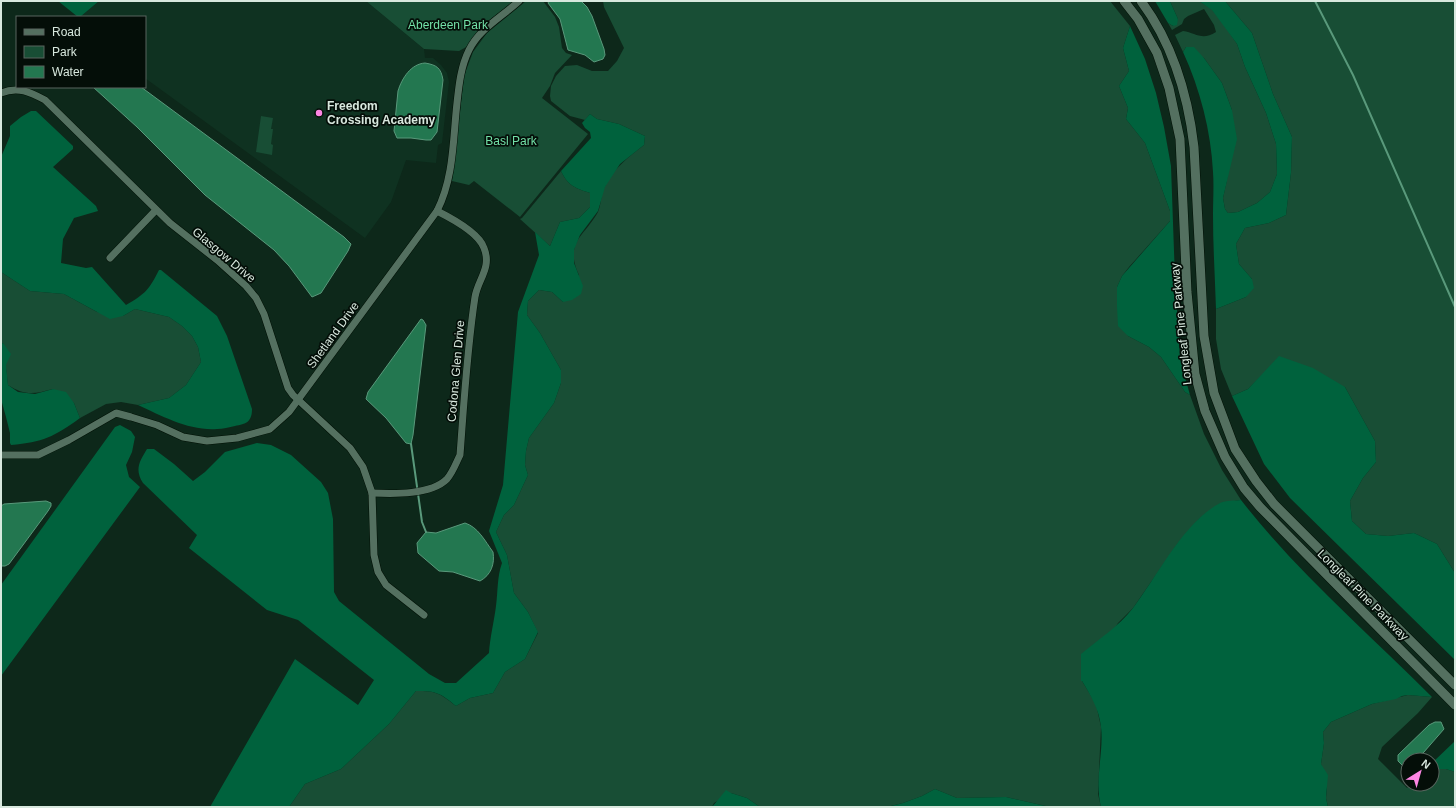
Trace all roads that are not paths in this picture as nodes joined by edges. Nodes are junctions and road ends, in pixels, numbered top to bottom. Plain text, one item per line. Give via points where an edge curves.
1 (519, 1) edge
2 (1124, 1) edge
3 (1141, 1) edge
4 (1177, 69) junction
5 (1164, 74) junction
6 (16, 87) edge
7 (18, 88) edge
8 (1, 93) edge
9 (156, 210) junction
10 (437, 211) junction
11 (110, 258) dead end
12 (299, 400) junction
13 (1, 455) edge
14 (372, 493) junction
15 (424, 615) dead end
16 (1455, 685) edge
17 (1455, 705) edge

1 - 10 street, Shetland Drive via 485,28 469,49 460,75 448,178 444,198
2 - 5 main road, Longleaf Pine Parkway via 1138,19 1157,53
3 - 4 main road, Longleaf Pine Parkway via 1168,45
4 - 5 main road
4 - 16 main road, Longleaf Pine Parkway via 1191,120 1194,147 1204,336 1214,393 1235,449 1274,504
5 - 17 main road, Longleaf Pine Parkway via 1180,139 1187,292 1195,374 1205,412 1225,457 1244,488 1260,507
6 - 8 street, Glasgow Drive
7 - 9 street, Glasgow Drive via 45,100
9 - 11 street
9 - 12 street, Glasgow Drive via 217,260 256,298 264,314 288,388
10 - 12 street, Shetland Drive
10 - 14 street, Codona Glen Drive via 470,231 484,246 487,258 484,275 476,293 471,326 460,455 446,480 432,489 396,494
12 - 13 street, Shetland Drive via 270,429 236,438 207,441 183,437 132,416 116,413 38,455
12 - 14 street, Glasgow Drive via 350,448 363,467
14 - 15 street, Glasgow Drive via 374,555 378,572 386,584

